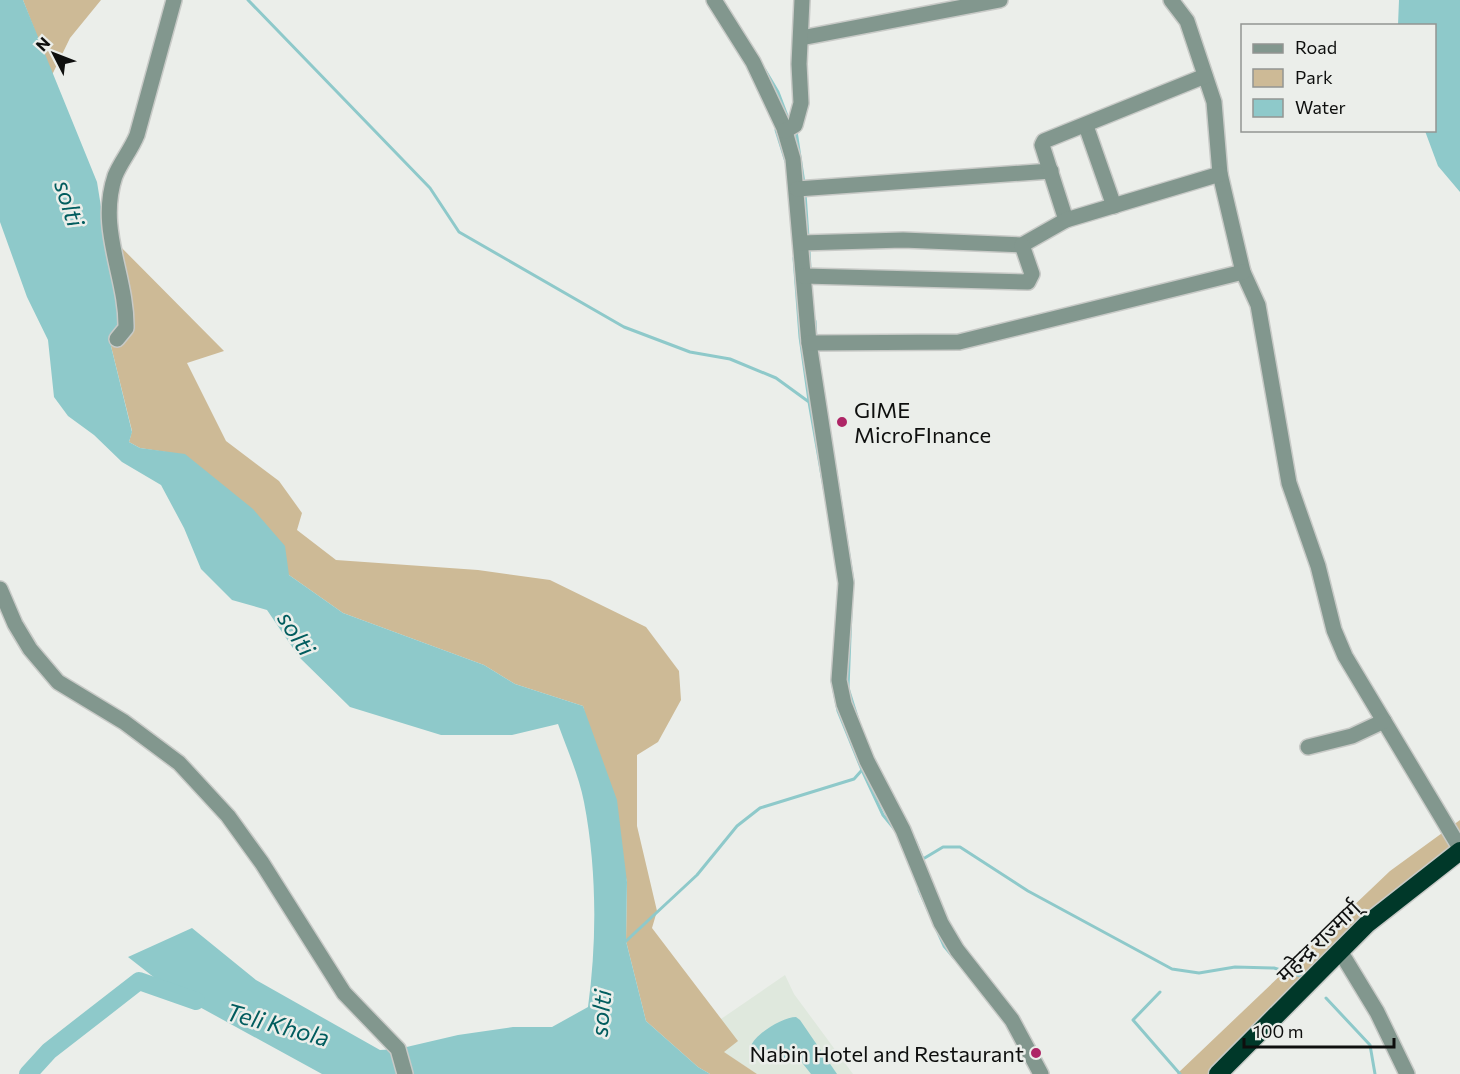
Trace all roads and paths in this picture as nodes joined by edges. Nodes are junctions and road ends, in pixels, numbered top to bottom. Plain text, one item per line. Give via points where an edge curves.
1 (174, 0) edge
2 (714, 0) edge
3 (802, 0) edge
4 (1000, 0) edge
5 (1171, 0) edge
6 (801, 38) junction
7 (1205, 75) junction
8 (1086, 126) junction
9 (785, 131) junction
10 (1051, 171) junction
11 (1220, 174) junction
12 (797, 189) junction
13 (1114, 206) junction
14 (1066, 220) junction
15 (801, 243) junction
16 (1022, 245) junction
17 (1243, 272) junction
18 (804, 276) junction
19 (117, 339) dead end
20 (809, 343) junction
21 (0, 589) edge
22 (7, 625) edge
23 (1384, 721) junction
24 (1308, 747) dead end
25 (1460, 850) edge
26 (1340, 951) junction
27 (405, 1074) edge
28 (1041, 1074) edge
29 (1218, 1074) edge
30 (1407, 1074) edge

1 - 19 street via 137,135 115,175 108,230 126,312 126,328
2 - 9 street via 753,62
3 - 6 street
4 - 6 street
5 - 7 street via 1187,21
6 - 9 street via 801,103 795,125
7 - 8 street
7 - 11 street via 1214,102
8 - 10 street via 1044,141
8 - 13 street
9 - 12 street
10 - 12 street
10 - 14 street
11 - 13 street
11 - 17 street
12 - 15 street
13 - 14 street
14 - 16 street
15 - 16 street via 903,240
15 - 18 street
16 - 18 street via 1032,274 1028,282
17 - 20 street via 959,342
17 - 23 street via 1258,305 1289,483 1318,566 1334,630
18 - 20 street
20 - 28 street via 846,583 839,680 844,704 941,923 957,950 1012,1020
21 - 22 street
22 - 27 street via 58,682 124,722 179,763 207,791 262,863 344,993 398,1049
23 - 24 street via 1352,736
23 - 25 street
25 - 26 highway, महेन्द्र राज्मार्ग् via 1367,924
26 - 29 highway, महेन्द्र राज्मार्ग्
26 - 30 street via 1377,1012

